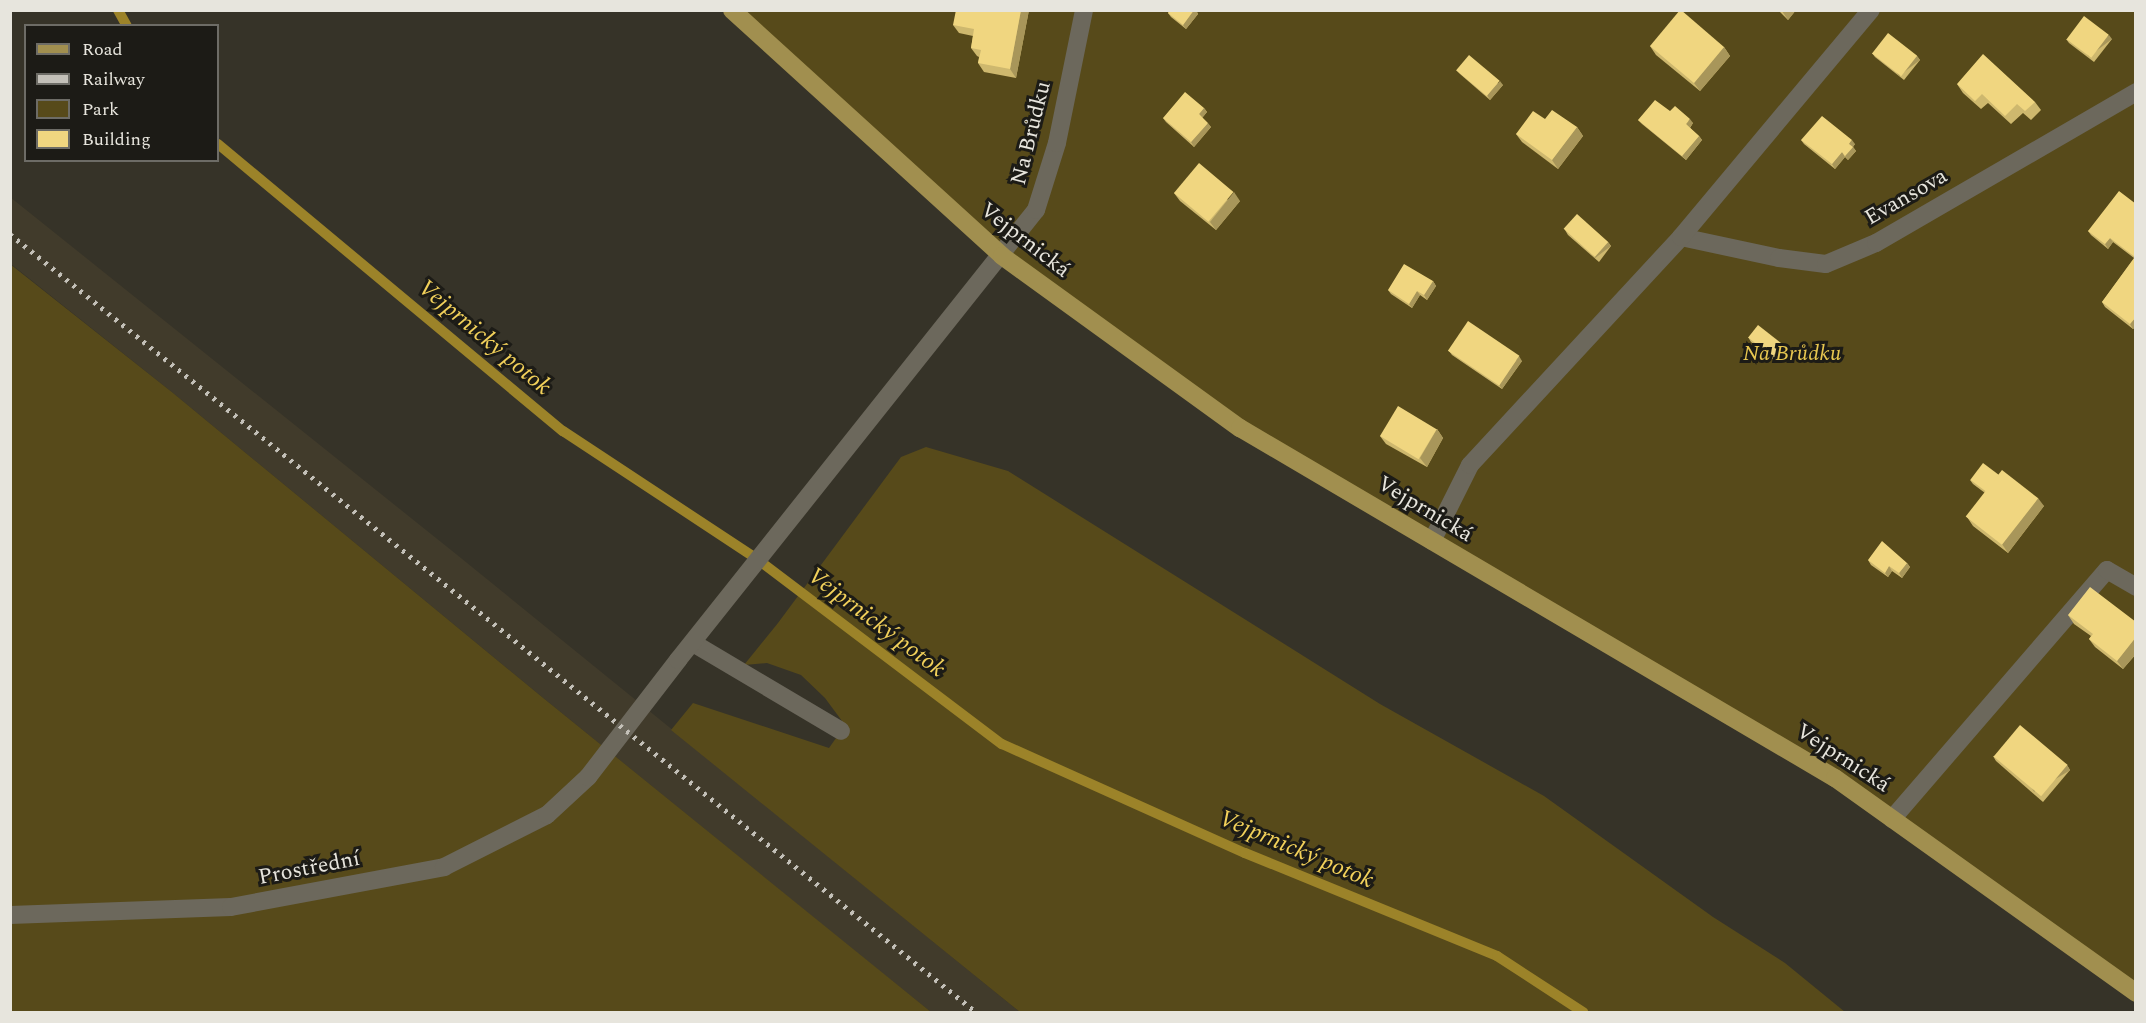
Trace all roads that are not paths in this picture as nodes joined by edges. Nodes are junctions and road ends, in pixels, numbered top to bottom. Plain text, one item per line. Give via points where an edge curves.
1 (732, 10) edge
2 (1084, 10) edge
3 (1870, 10) edge
4 (2136, 92) edge
5 (1681, 237) junction
6 (1002, 256) junction
7 (778, 535) joint
8 (1432, 541) junction
9 (2136, 587) edge
10 (693, 643) junction
11 (841, 731) dead end
12 (1892, 819) junction
13 (10, 915) edge
14 (2136, 993) edge

1 - 6 main road, Vejprnická
2 - 6 street, Na Brůdku via 1057,143 1036,210
3 - 5 street
4 - 5 street, Evansova via 1876,243 1826,264
5 - 8 street via 1470,465
6 - 7 street, Na Brůdku
6 - 8 main road, Vejprnická via 1240,428
7 - 10 street, Prostřední
8 - 12 main road, Vejprnická via 1835,778
9 - 12 street via 2107,570
10 - 11 street
10 - 13 street, Prostřední via 588,777 547,815 444,867 231,907
12 - 14 main road, Vejprnická

